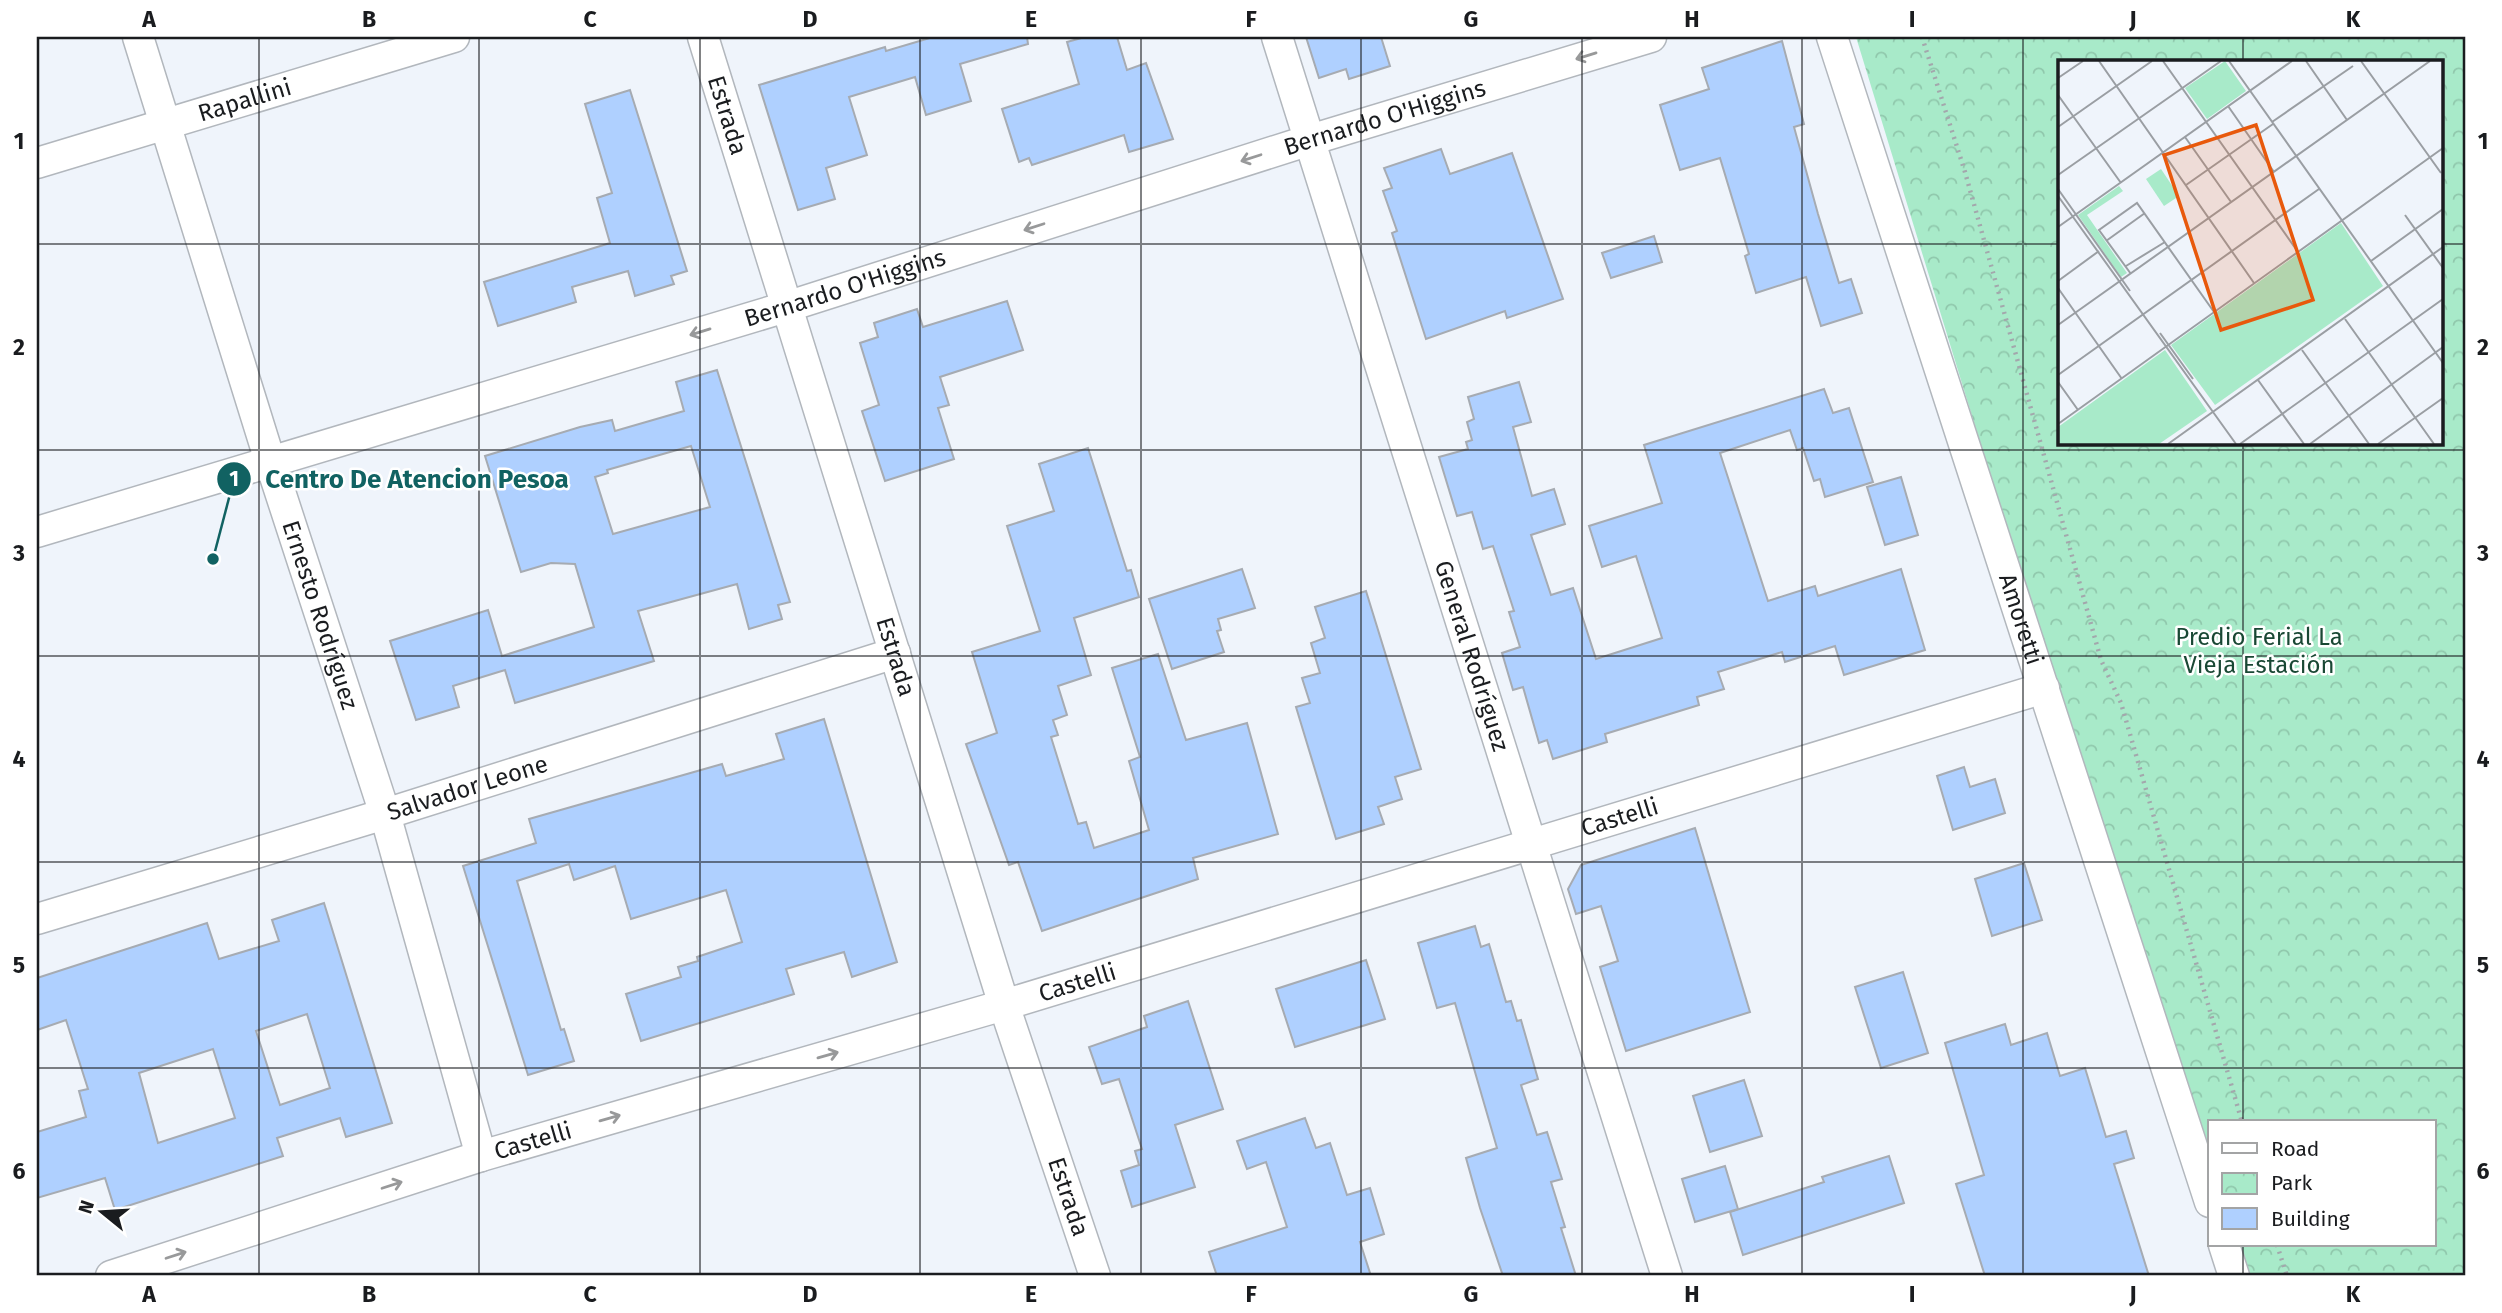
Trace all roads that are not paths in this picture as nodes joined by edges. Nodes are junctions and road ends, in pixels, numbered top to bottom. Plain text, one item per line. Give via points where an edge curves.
1 (138, 37) edge
2 (454, 37) edge
3 (703, 37) edge
4 (1277, 37) edge
5 (1651, 37) edge
6 (1832, 37) edge
7 (164, 125) junction
8 (1310, 139) junction
9 (37, 163) edge
10 (786, 307) junction
11 (270, 461) junction
12 (37, 532) edge
13 (895, 653) junction
14 (2043, 688) junction
15 (385, 814) junction
16 (1530, 842) junction
17 (37, 919) edge
18 (1004, 1005) junction
19 (481, 1156) junction
20 (2208, 1196) edge
21 (2224, 1246) edge
22 (111, 1276) edge
23 (1095, 1276) edge
24 (1667, 1276) edge
25 (2234, 1276) edge

1 - 7 street, Ernesto Rodríguez
2 - 7 street, Rapallini
3 - 10 street, Estrada
4 - 8 street, General Rodríguez
5 -> 8 street, Bernardo O'Higgins
6 - 14 street, Amoretti
7 - 9 street, Rapallini
7 - 11 street, Ernesto Rodríguez
8 -> 10 street, Bernardo O'Higgins
8 - 16 street, General Rodríguez
10 -> 11 street, Bernardo O'Higgins
10 - 13 street, Estrada
11 - 12 street, Bernardo O'Higgins
11 - 15 street, Ernesto Rodríguez
13 - 15 street, Salvador Leone
13 - 18 street, Estrada
14 - 16 street, Castelli
14 - 20 street, Amoretti
15 - 17 street, Salvador Leone
15 - 19 street, Ernesto Rodríguez
16 - 18 street, Castelli
16 - 24 street, General Rodríguez
19 -> 18 street, Castelli
18 - 23 street, Estrada
22 -> 19 street, Castelli
21 - 25 street

